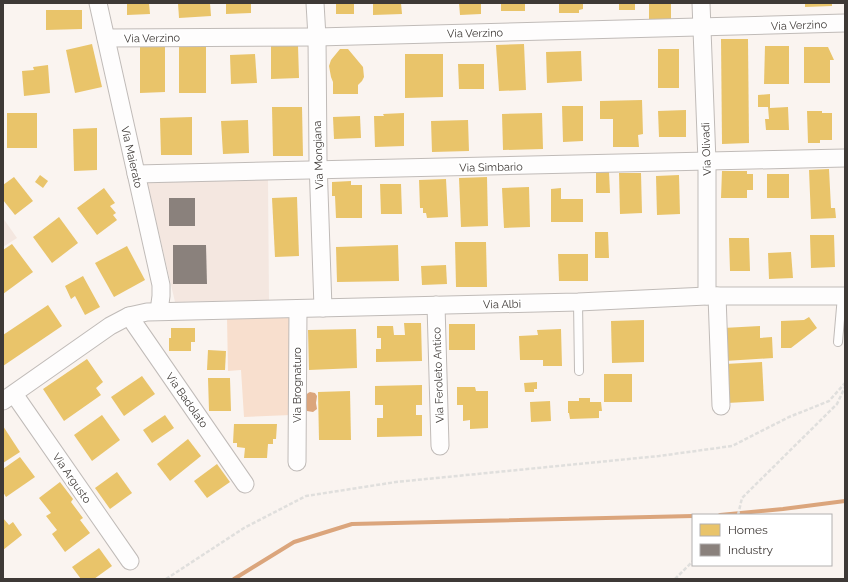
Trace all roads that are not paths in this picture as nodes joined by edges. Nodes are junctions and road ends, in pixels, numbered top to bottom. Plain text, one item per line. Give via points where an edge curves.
1 (98, 3) edge
2 (315, 3) edge
3 (701, 3) edge
4 (845, 23) edge
5 (702, 28) junction
6 (317, 36) junction
7 (106, 38) junction
8 (845, 158) edge
9 (707, 162) junction
10 (319, 171) junction
11 (136, 174) junction
12 (712, 296) junction
13 (844, 296) edge
14 (578, 302) junction
15 (436, 305) junction
16 (298, 308) junction
17 (323, 308) junction
18 (159, 311) junction
19 (129, 316) junction
20 (838, 342) dead end
21 (579, 370) dead end
22 (8, 397) edge
23 (721, 406) dead end
24 (440, 446) dead end
25 (297, 462) dead end
26 (245, 484) dead end
27 (130, 561) dead end

1 - 7 street, Via Maierato
2 - 6 street, Via Mongiana
3 - 5 street, Via Olivadi
4 - 5 street, Via Verzino
5 - 6 street, Via Verzino
5 - 9 street, Via Olivadi
6 - 7 street, Via Verzino
6 - 10 street, Via Mongiana
7 - 11 street, Via Maierato
8 - 9 street, Via Simbario
9 - 10 street, Via Simbario
9 - 12 street, Via Olivadi
10 - 11 street, Via Simbario
10 - 17 street, Via Mongiana
11 - 18 street, Via Maierato via 161,285
12 - 13 street, Via Albi
12 - 14 street, Via Albi
12 - 23 street, Via Olivadi
13 - 20 lane
14 - 15 street, Via Albi
14 - 21 lane
15 - 17 street, Via Albi
15 - 24 street, Via Feroleto Antico
16 - 17 street, Via Albi
16 - 18 street, Via Albi
16 - 25 street, Via Brognaturo
18 - 19 street, Via Albi
19 - 22 street, Via Albi via 96,335
19 - 26 street, Via Badolato
22 - 27 street, Via Argusto

